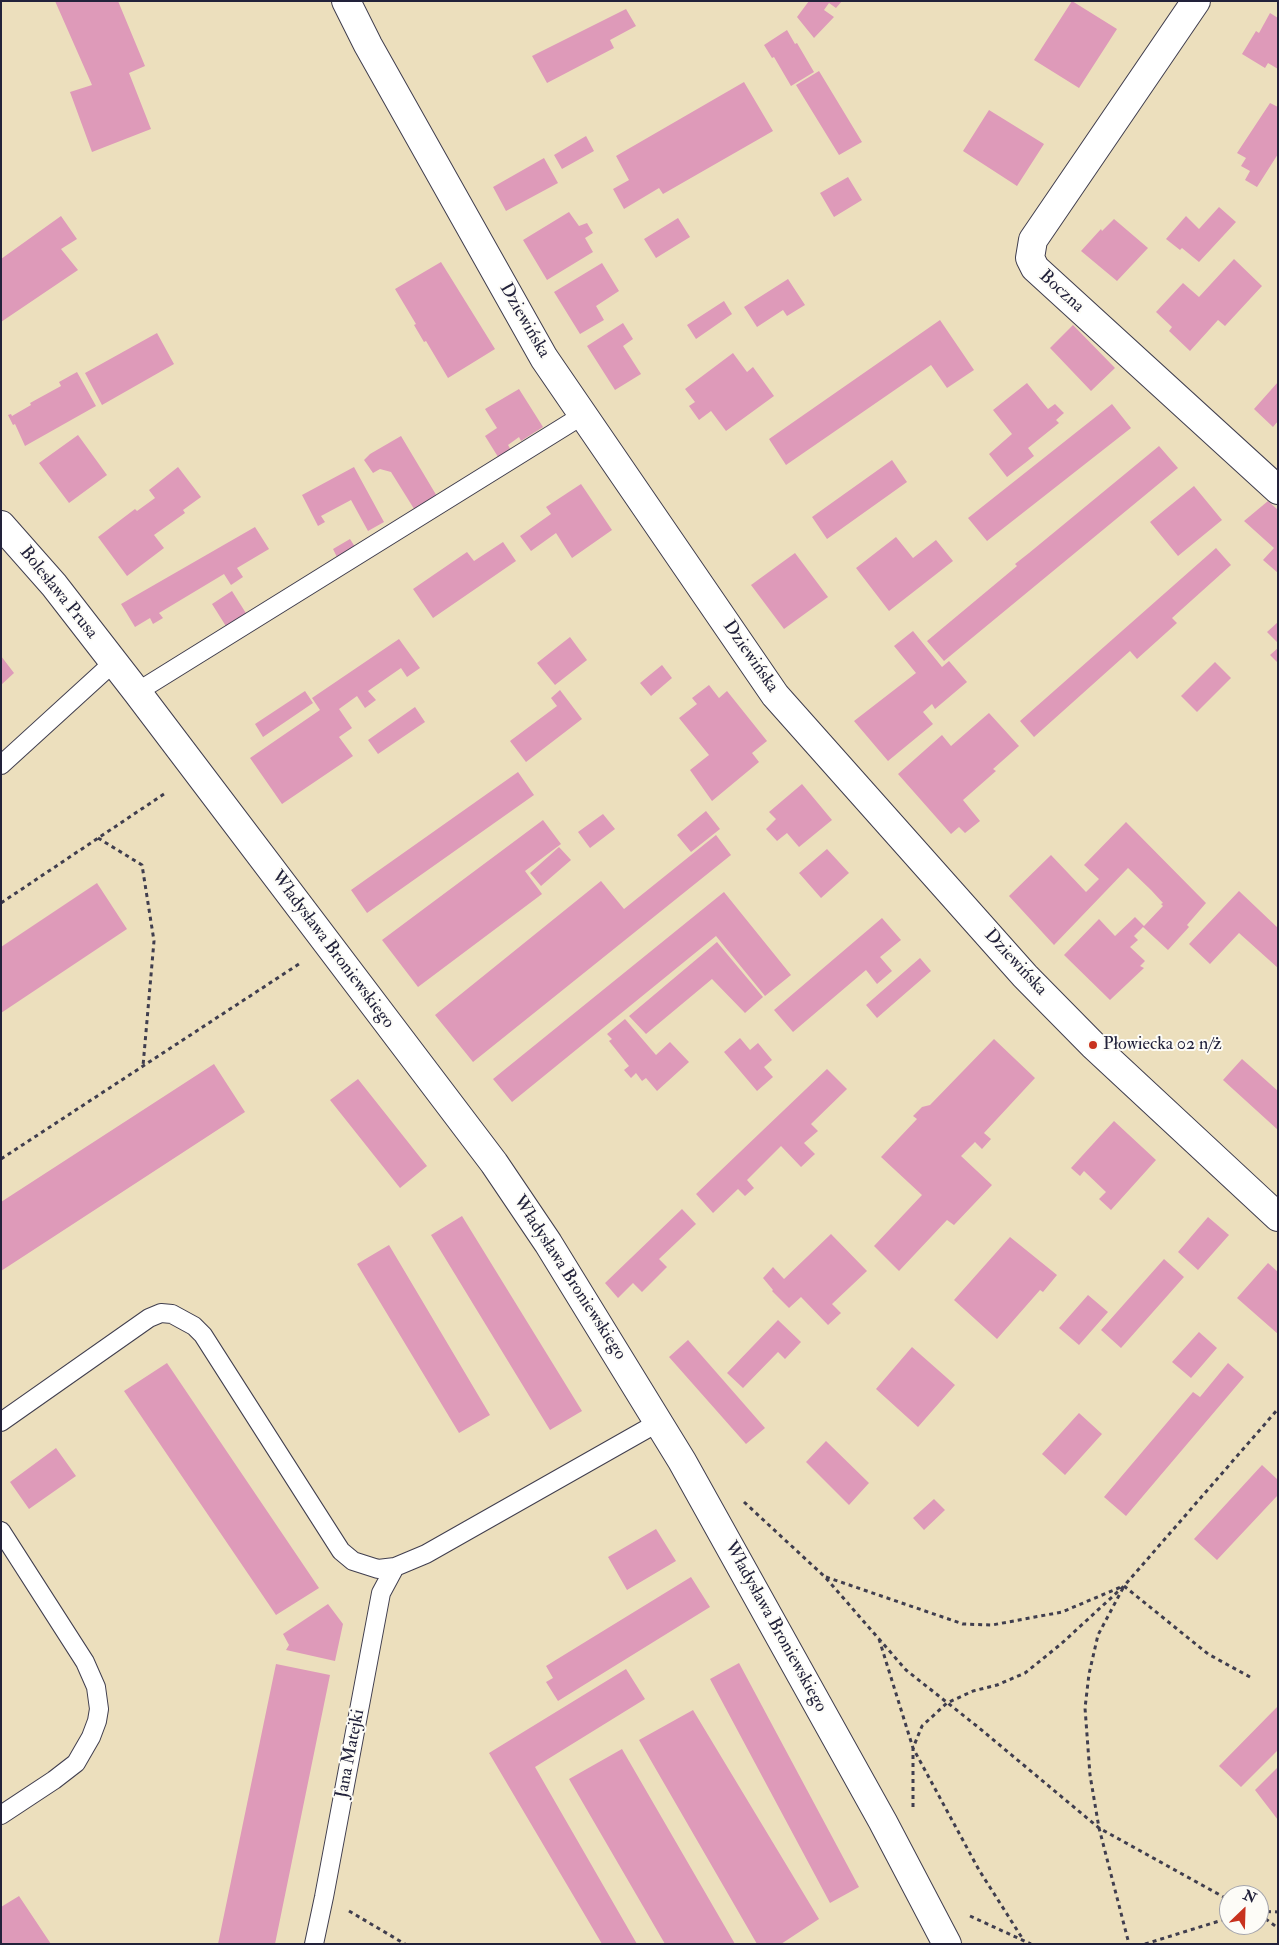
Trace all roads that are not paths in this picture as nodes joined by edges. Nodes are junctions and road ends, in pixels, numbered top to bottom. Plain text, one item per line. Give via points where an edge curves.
1 (346, 1) edge
2 (1196, 1) edge
3 (583, 415) junction
4 (1278, 490) edge
5 (1, 525) edge
6 (114, 662) junction
7 (137, 692) junction
8 (1, 765) edge
9 (1278, 1217) edge
10 (1, 1422) edge
11 (659, 1422) junction
12 (1, 1531) edge
13 (395, 1568) junction
14 (1, 1815) edge
15 (314, 1944) edge
16 (947, 1944) edge

1 - 3 street, Dziewińska via 544,358
2 - 4 street, Boczna via 1036,236 1030,258 1035,268
3 - 7 lane
3 - 9 street, Dziewińska via 775,695 1025,976 1093,1045
5 - 6 street, Bolesława Prusa via 54,585
6 - 7 street, Władysława Broniewskiego
6 - 8 lane
7 - 11 street, Władysława Broniewskiego via 494,1163 548,1243
10 - 13 lane via 149,1318 161,1312 172,1314 203,1335 341,1551 366,1567
11 - 13 lane via 426,1554
11 - 16 street, Władysława Broniewskiego via 747,1576
12 - 14 lane via 85,1662 96,1686 99,1709 92,1737 76,1763
13 - 15 lane, Jana Matejki via 381,1593

